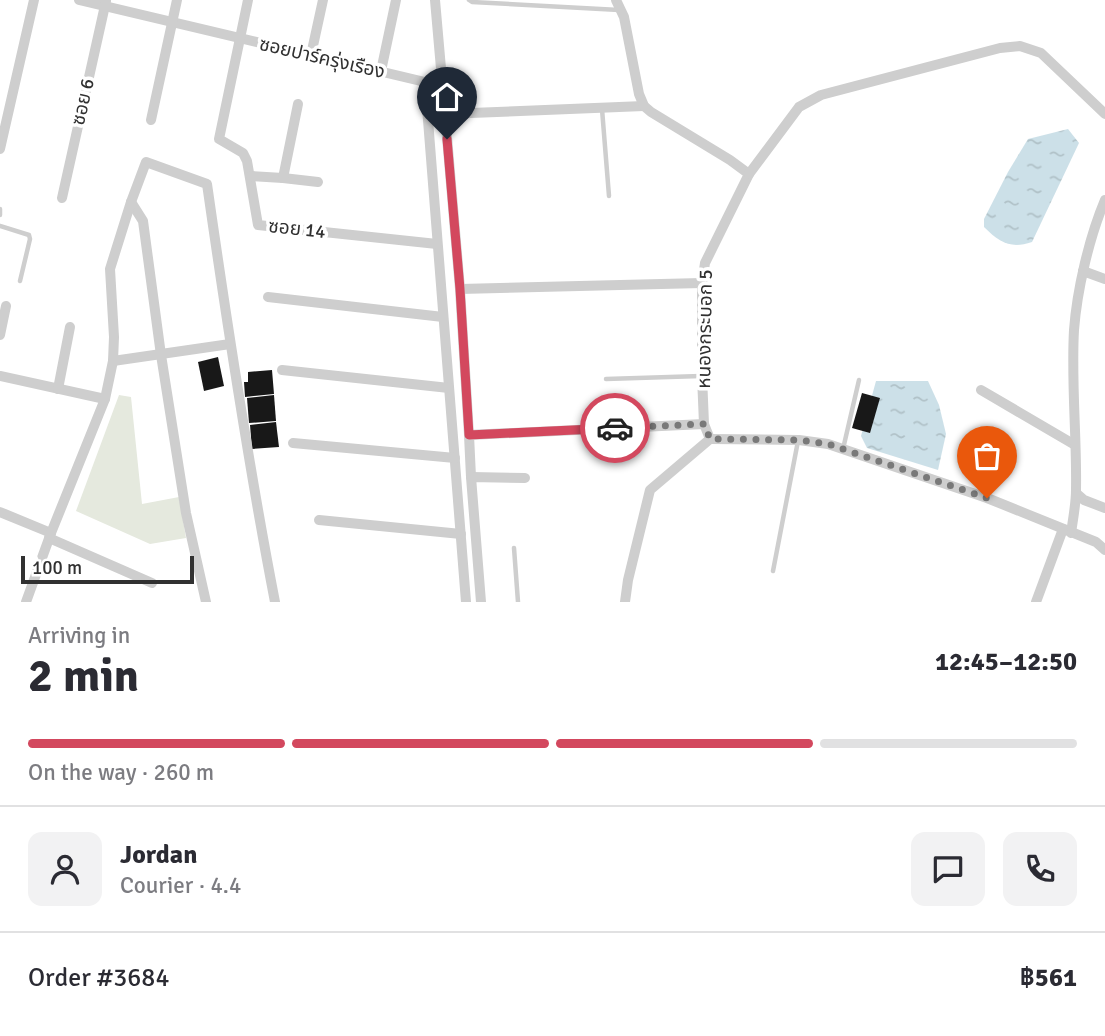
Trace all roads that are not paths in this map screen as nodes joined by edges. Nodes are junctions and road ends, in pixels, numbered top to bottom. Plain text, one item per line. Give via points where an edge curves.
1 (34, 0) edge
2 (79, 0) edge
3 (177, 0) edge
4 (248, 0) edge
5 (323, 0) edge
6 (396, 0) edge
7 (435, 0) edge
8 (469, 0) edge
9 (106, 3) edge
10 (618, 5) edge
11 (172, 22) junction
12 (240, 38) junction
13 (310, 55) junction
14 (381, 71) junction
15 (299, 104) dead end
16 (644, 106) junction
17 (602, 108) junction
18 (445, 114) junction
19 (1105, 114) edge
20 (151, 120) dead end
21 (0, 149) edge
22 (749, 174) junction
23 (251, 176) junction
24 (283, 178) junction
25 (318, 182) dead end
26 (608, 196) dead end
27 (62, 198) dead end
28 (1105, 200) edge
29 (131, 201) junction
30 (0, 209) edge
31 (0, 215) edge
32 (0, 226) edge
33 (437, 244) junction
34 (1083, 271) junction
35 (1105, 279) edge
36 (20, 281) dead end
37 (702, 283) junction
38 (460, 289) junction
39 (268, 297) dead end
40 (6, 306) dead end
41 (443, 317) junction
42 (70, 327) dead end
43 (0, 335) edge
44 (230, 344) junction
45 (161, 355) junction
46 (113, 361) junction
47 (282, 370) dead end
48 (0, 376) edge
49 (702, 376) junction
50 (606, 379) dead end
51 (859, 380) dead end
52 (449, 388) junction
53 (58, 389) junction
54 (981, 390) dead end
55 (105, 399) junction
56 (704, 424) junction
57 (469, 435) junction
58 (710, 439) junction
59 (799, 440) junction
60 (293, 443) dead end
61 (1075, 444) junction
62 (843, 449) junction
63 (455, 458) junction
64 (471, 477) junction
65 (525, 478) dead end
66 (1076, 493) junction
67 (1105, 508) edge
68 (0, 512) edge
69 (319, 520) dead end
70 (1067, 531) junction
71 (461, 534) junction
72 (50, 536) junction
73 (514, 548) dead end
74 (1105, 550) edge
75 (773, 571) dead end
76 (152, 583) dead end
77 (26, 602) edge
78 (206, 602) edge
79 (275, 602) edge
80 (466, 602) edge
81 (481, 602) edge
82 (518, 602) edge
83 (625, 602) edge
84 (1037, 602) edge

1 - 21 street
2 - 9 street, ซอยปาร์ครุ่งเรือง
3 - 11 street
4 - 12 street
5 - 13 street
6 - 14 street
7 - 18 street
8 - 10 lane
9 - 11 street, ซอยปาร์ครุ่งเรือง
9 - 27 street, ซอย 6
10 - 16 street
11 - 12 street, ซอยปาร์ครุ่งเรือง
11 - 20 street
12 - 13 street, ซอยปาร์ครุ่งเรือง
12 - 23 street, ซอย 14 via 219,139 243,153
13 - 14 street, ซอยปาร์ครุ่งเรือง
14 - 33 street, ซอยปาร์ครุ่งเรือง via 425,82
15 - 24 street
16 - 17 street
16 - 22 street
17 - 18 street
17 - 26 lane
18 - 38 street
19 - 22 street, หนองกระบอก 5 via 1041,53 1020,46 1000,48 810,100 799,107
22 - 37 street, หนองกระบอก 5 via 705,263
23 - 24 street
23 - 33 street, ซอย 14 via 258,225
24 - 25 street
28 - 34 street
29 - 44 street via 146,162 207,184
29 - 45 street via 142,221
29 - 46 street via 110,268
30 - 31 lane
32 - 36 lane via 29,235
33 - 41 street, ซอยปาร์ครุ่งเรือง
34 - 35 street
34 - 61 street via 1074,328
37 - 38 street
37 - 49 street, หนองกระบอก 5
38 - 57 street
39 - 41 street
40 - 43 street
41 - 52 street, ซอยปาร์ครุ่งเรือง
42 - 53 street
44 - 45 street
44 - 79 street
45 - 46 street
45 - 78 street via 186,513
46 - 55 street
47 - 52 street
48 - 53 street
49 - 50 lane
49 - 56 street, หนองกระบอก 5
51 - 62 lane
52 - 63 street, ซอยปาร์ครุ่งเรือง
53 - 55 street
54 - 61 street
55 - 72 street
56 - 57 street
56 - 58 street, หนองกระบอก 5
57 - 64 street
58 - 59 street
58 - 83 street via 649,490
59 - 62 street
59 - 75 lane
60 - 63 street
61 - 66 street
62 - 70 street
63 - 71 street, ซอยปาร์ครุ่งเรือง
64 - 65 street
64 - 81 street
66 - 67 street
66 - 70 street
68 - 72 street
69 - 71 street
70 - 74 street
70 - 84 street
71 - 80 street, ซอยปาร์ครุ่งเรือง
72 - 76 street
72 - 77 street
73 - 82 lane

